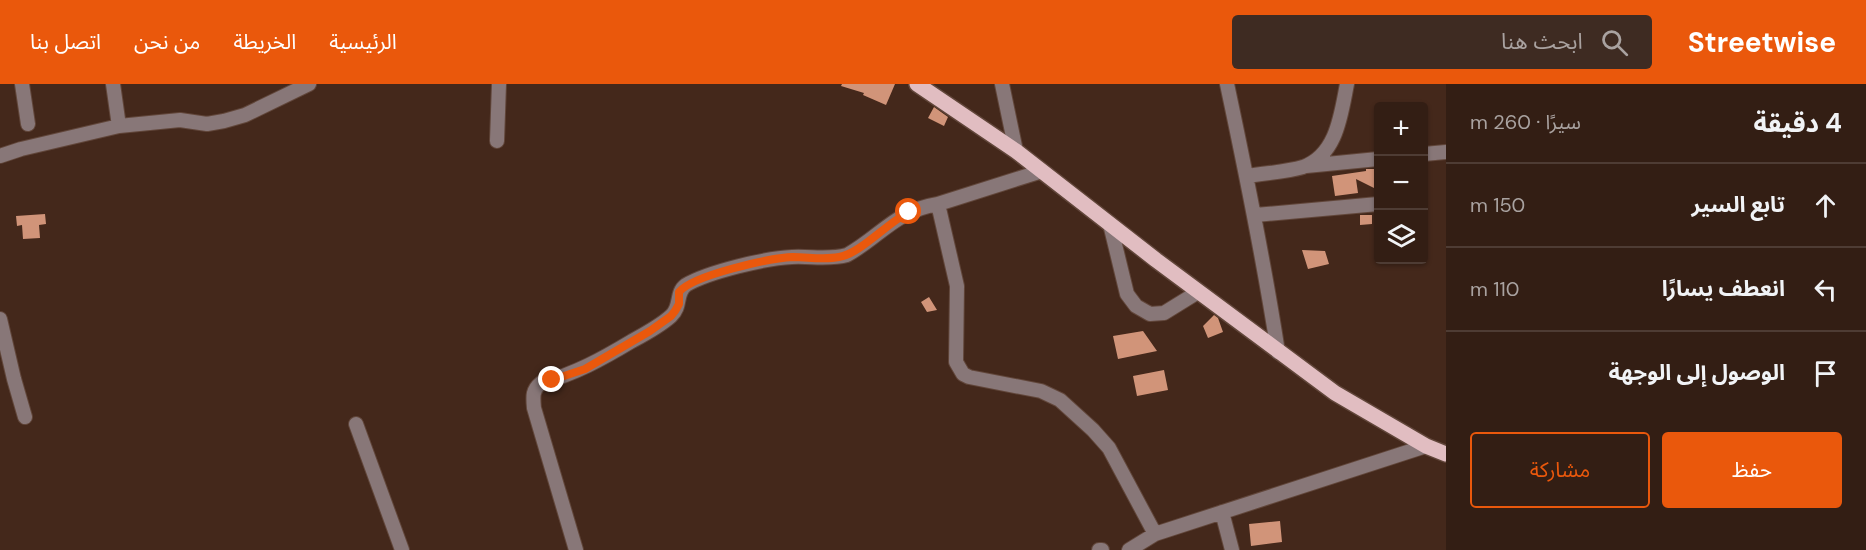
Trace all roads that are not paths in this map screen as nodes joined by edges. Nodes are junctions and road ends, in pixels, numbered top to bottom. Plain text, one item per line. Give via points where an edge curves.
1 (22, 84) edge
2 (113, 84) edge
3 (309, 84) edge
4 (498, 84) edge
5 (917, 84) edge
6 (1002, 84) edge
7 (1227, 84) edge
8 (1347, 84) edge
9 (28, 124) dead end
10 (119, 126) junction
11 (497, 141) dead end
12 (1016, 151) junction
13 (1446, 152) edge
14 (1428, 154) edge
15 (0, 156) edge
16 (1374, 159) edge
17 (1305, 166) junction
18 (1042, 171) junction
19 (1248, 176) junction
20 (938, 204) junction
21 (1374, 204) edge
22 (1255, 215) junction
23 (1110, 224) junction
24 (1198, 292) junction
25 (0, 319) edge
26 (1278, 352) junction
27 (25, 417) dead end
28 (356, 424) dead end
29 (1426, 446) junction
30 (1446, 454) edge
31 (1222, 512) junction
32 (1155, 534) junction
33 (402, 550) edge
34 (576, 550) edge
35 (1129, 550) edge
36 (1232, 550) edge

1 - 9 street
2 - 10 street
3 - 10 street via 245,116 224,121 207,124 180,120
4 - 11 street
5 - 12 main road
6 - 12 street
7 - 19 street
8 - 17 street via 1331,144
10 - 15 street
12 - 18 main road
13 - 14 street
16 - 17 street
17 - 19 street
18 - 20 street
18 - 23 main road
19 - 22 street
20 - 32 street via 957,286 959,369 969,378 1041,391 1060,400 1109,448
20 - 34 street via 898,218 838,258 770,260 702,278 682,289 675,311 650,331 585,369 535,387 534,408
21 - 22 street
22 - 26 street
23 - 24 main road
23 - 24 street via 1127,294 1136,306 1150,314 1164,313
24 - 26 main road
25 - 27 street
26 - 29 main road via 1335,393
28 - 33 street
29 - 30 main road
29 - 31 street
31 - 32 street
31 - 36 street
32 - 35 street

